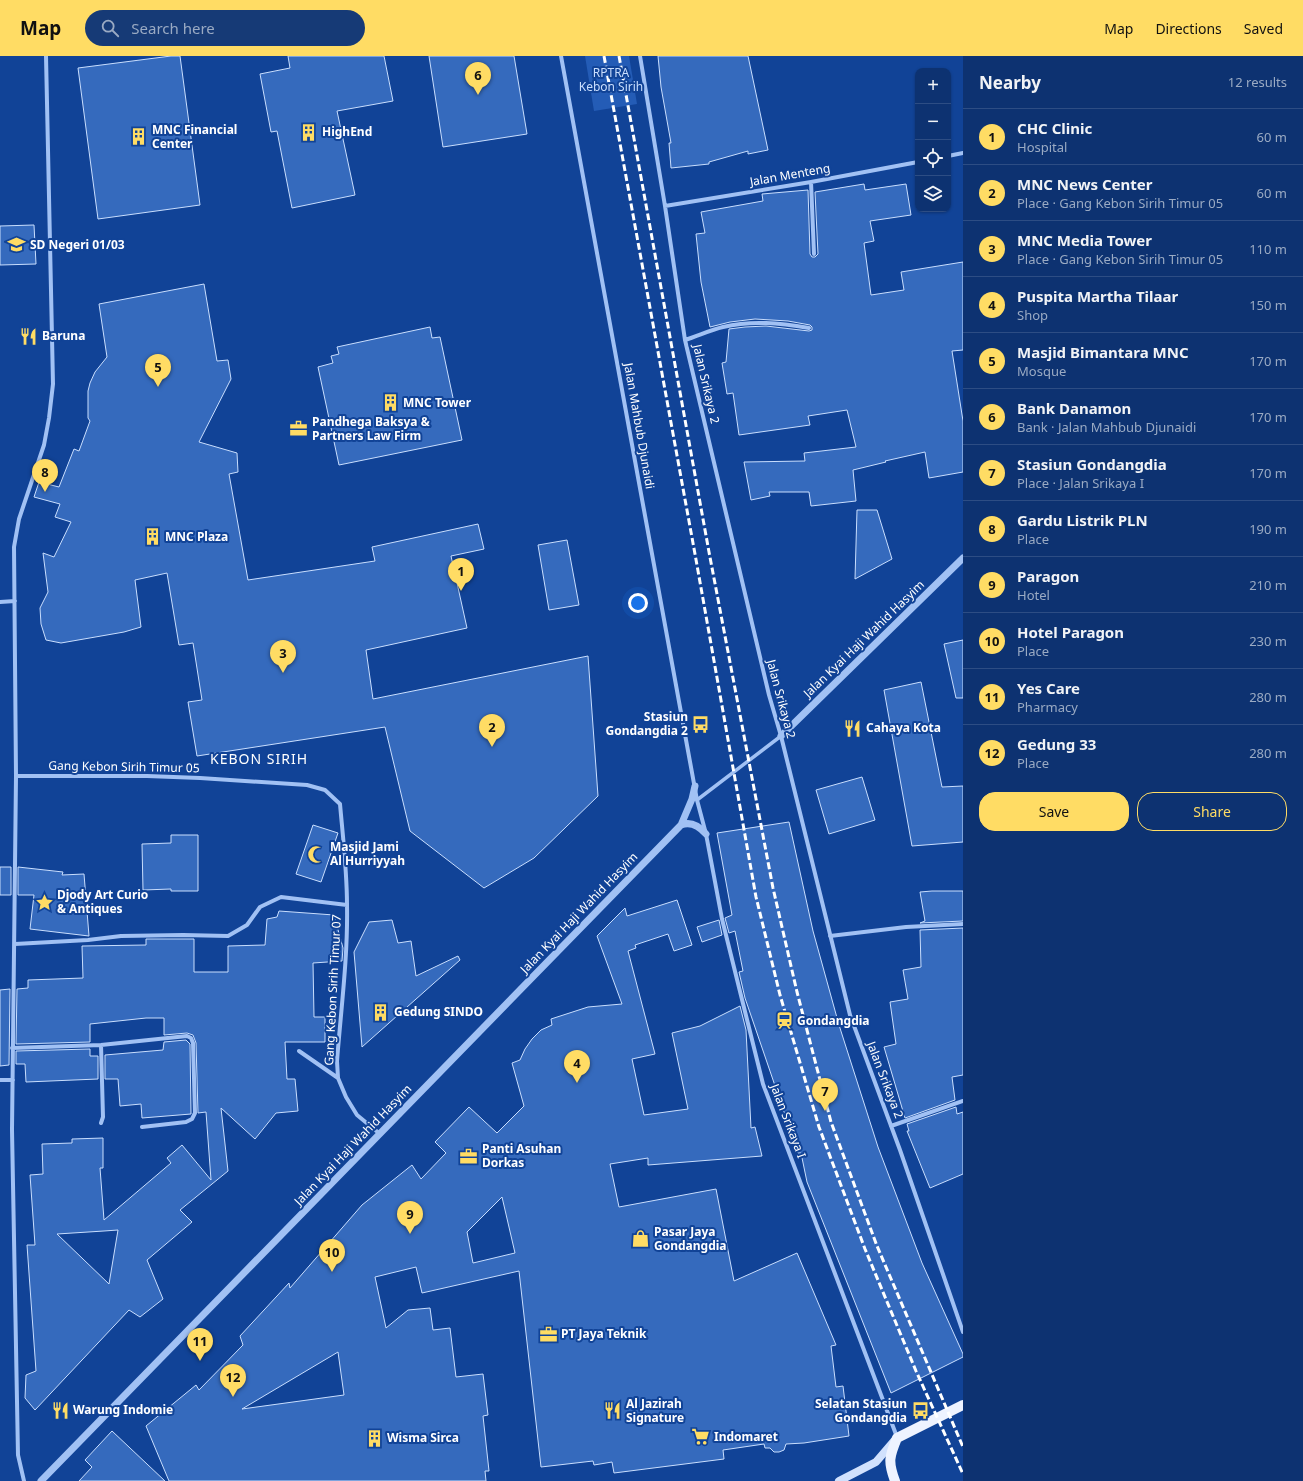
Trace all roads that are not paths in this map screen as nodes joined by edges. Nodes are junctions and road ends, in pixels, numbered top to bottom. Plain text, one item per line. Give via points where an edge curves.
1 (46, 56) edge
2 (561, 56) edge
3 (640, 56) edge
4 (963, 153) edge
5 (951, 155) edge
6 (915, 163) edge
7 (811, 182) junction
8 (665, 206) junction
9 (814, 254) dead end
10 (808, 328) dead end
11 (685, 340) junction
12 (963, 558) edge
13 (15, 601) junction
14 (0, 602) edge
15 (780, 736) junction
16 (16, 776) junction
17 (695, 786) junction
18 (697, 800) junction
19 (681, 825) junction
20 (706, 834) junction
21 (347, 905) junction
22 (963, 924) edge
23 (830, 936) junction
24 (15, 944) junction
25 (102, 1045) junction
26 (12, 1048) junction
27 (299, 1050) dead end
28 (338, 1078) junction
29 (0, 1080) edge
30 (13, 1080) junction
31 (963, 1101) edge
32 (101, 1123) dead end
33 (891, 1126) junction
34 (142, 1127) dead end
35 (380, 1134) junction
36 (963, 1332) edge
37 (963, 1405) edge
38 (897, 1438) junction
39 (24, 1481) edge
40 (42, 1481) edge
41 (839, 1481) edge
42 (895, 1481) edge

1 - 13 street via 53,384 44,445 19,519 14,547
2 - 17 street, Jalan Mahbub Djunaidi
3 - 8 street, Jalan Srikaya 2
4 - 5 street
6 - 7 street, Jalan Menteng
7 - 8 street, Jalan Menteng
7 - 9 street
8 - 11 street, Jalan Srikaya 2
10 - 11 street via 780,323 745,323 722,327
11 - 15 street, Jalan Srikaya 2
12 - 15 street, Jalan Kyai Haji Wahid Hasyim
13 - 14 street
13 - 16 street
15 - 18 street
15 - 23 street, Jalan Srikaya 2
16 - 21 street, Gang Kebon Sirih Timur 05 via 200,778 308,785 324,790 340,804
16 - 24 street
17 - 18 street, Jalan Mahbub Djunaidi
17 - 19 street, Jalan Kyai Haji Wahid Hasyim
18 - 20 street, Jalan Srikaya I
19 - 20 street via 694,824
19 - 35 street, Jalan Kyai Haji Wahid Hasyim
20 - 38 street, Jalan Srikaya I via 722,919 764,1084
21 - 24 street via 281,897 260,907 247,925 228,936 121,936
21 - 28 street, Gang Kebon Sirih Timur 07
22 - 23 street via 906,927
23 - 33 street, Jalan Srikaya 2 via 850,1015
24 - 26 street
25 - 26 street
25 - 32 street
25 - 34 street via 187,1036 191,1038 195,1113 192,1119 186,1122
26 - 30 street
27 - 28 street
28 - 35 street, Gang Kebon Sirih Timur 07 via 357,1115
29 - 30 street
30 - 39 street via 18,1455
31 - 33 street
33 - 36 street, Jalan Srikaya 2
35 - 40 street, Jalan Kyai Haji Wahid Hasyim
37 - 38 main road
38 - 41 main road via 876,1462
38 - 42 main road via 890,1455

